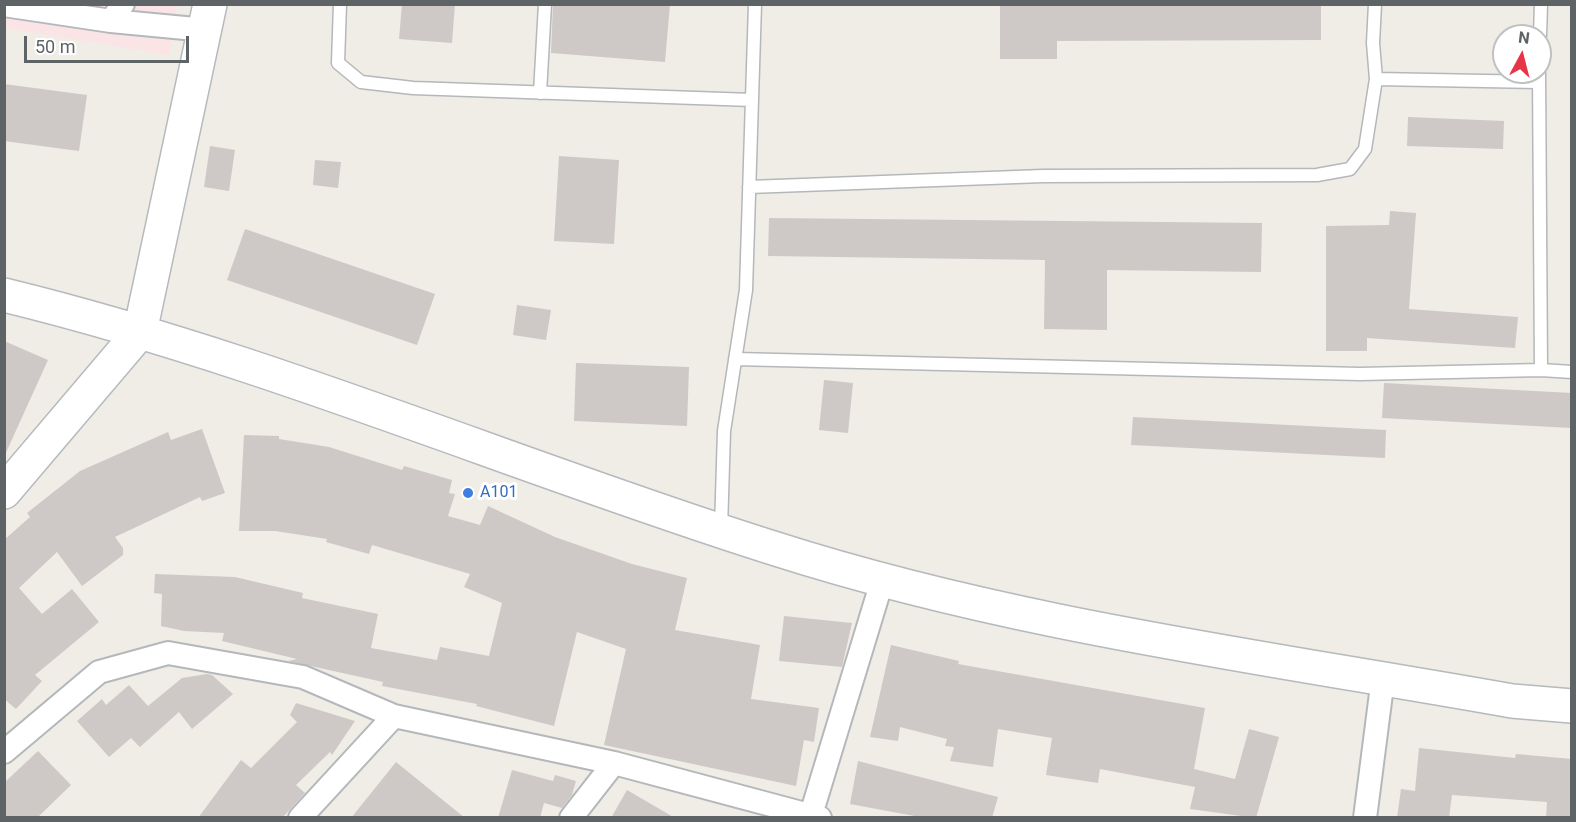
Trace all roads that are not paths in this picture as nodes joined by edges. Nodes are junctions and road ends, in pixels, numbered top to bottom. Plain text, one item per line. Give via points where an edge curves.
1 (340, 4) edge
2 (545, 4) edge
3 (755, 4) edge
4 (1375, 4) edge
5 (1541, 4) edge
6 (4, 5) edge
7 (117, 13) edge
8 (208, 17) edge
9 (1540, 24) edge
10 (1492, 78) edge
11 (1376, 79) junction
12 (1538, 84) edge
13 (540, 93) junction
14 (752, 100) junction
15 (749, 187) junction
16 (4, 295) edge
17 (140, 332) junction
18 (735, 359) junction
19 (1541, 370) junction
20 (1572, 372) edge
21 (4, 492) edge
22 (721, 530) junction
23 (883, 578) junction
24 (1383, 678) junction
25 (1572, 706) edge
26 (394, 716) junction
27 (4, 752) edge
28 (614, 762) junction
29 (814, 817) edge
30 (300, 818) edge
31 (571, 818) edge
32 (1365, 818) edge

1 - 13 lane via 338,63 361,82
2 - 13 lane
3 - 14 lane
4 - 11 lane
5 - 9 lane
6 - 7 street
7 - 8 street
8 - 17 main road
10 - 11 lane
11 - 15 lane via 1365,149 1350,169 1317,175 1043,176
12 - 19 lane
13 - 14 lane
14 - 15 lane
15 - 18 lane via 746,290
16 - 17 main road
17 - 21 main road
17 - 22 main road
18 - 19 lane via 1360,374
18 - 22 lane via 724,431
19 - 20 lane
22 - 23 main road
23 - 24 main road via 1015,614
23 - 29 street
24 - 25 main road via 1512,701
24 - 32 street
26 - 27 street via 303,677 168,653 99,672
26 - 28 street
26 - 30 street
28 - 29 street
28 - 31 street

